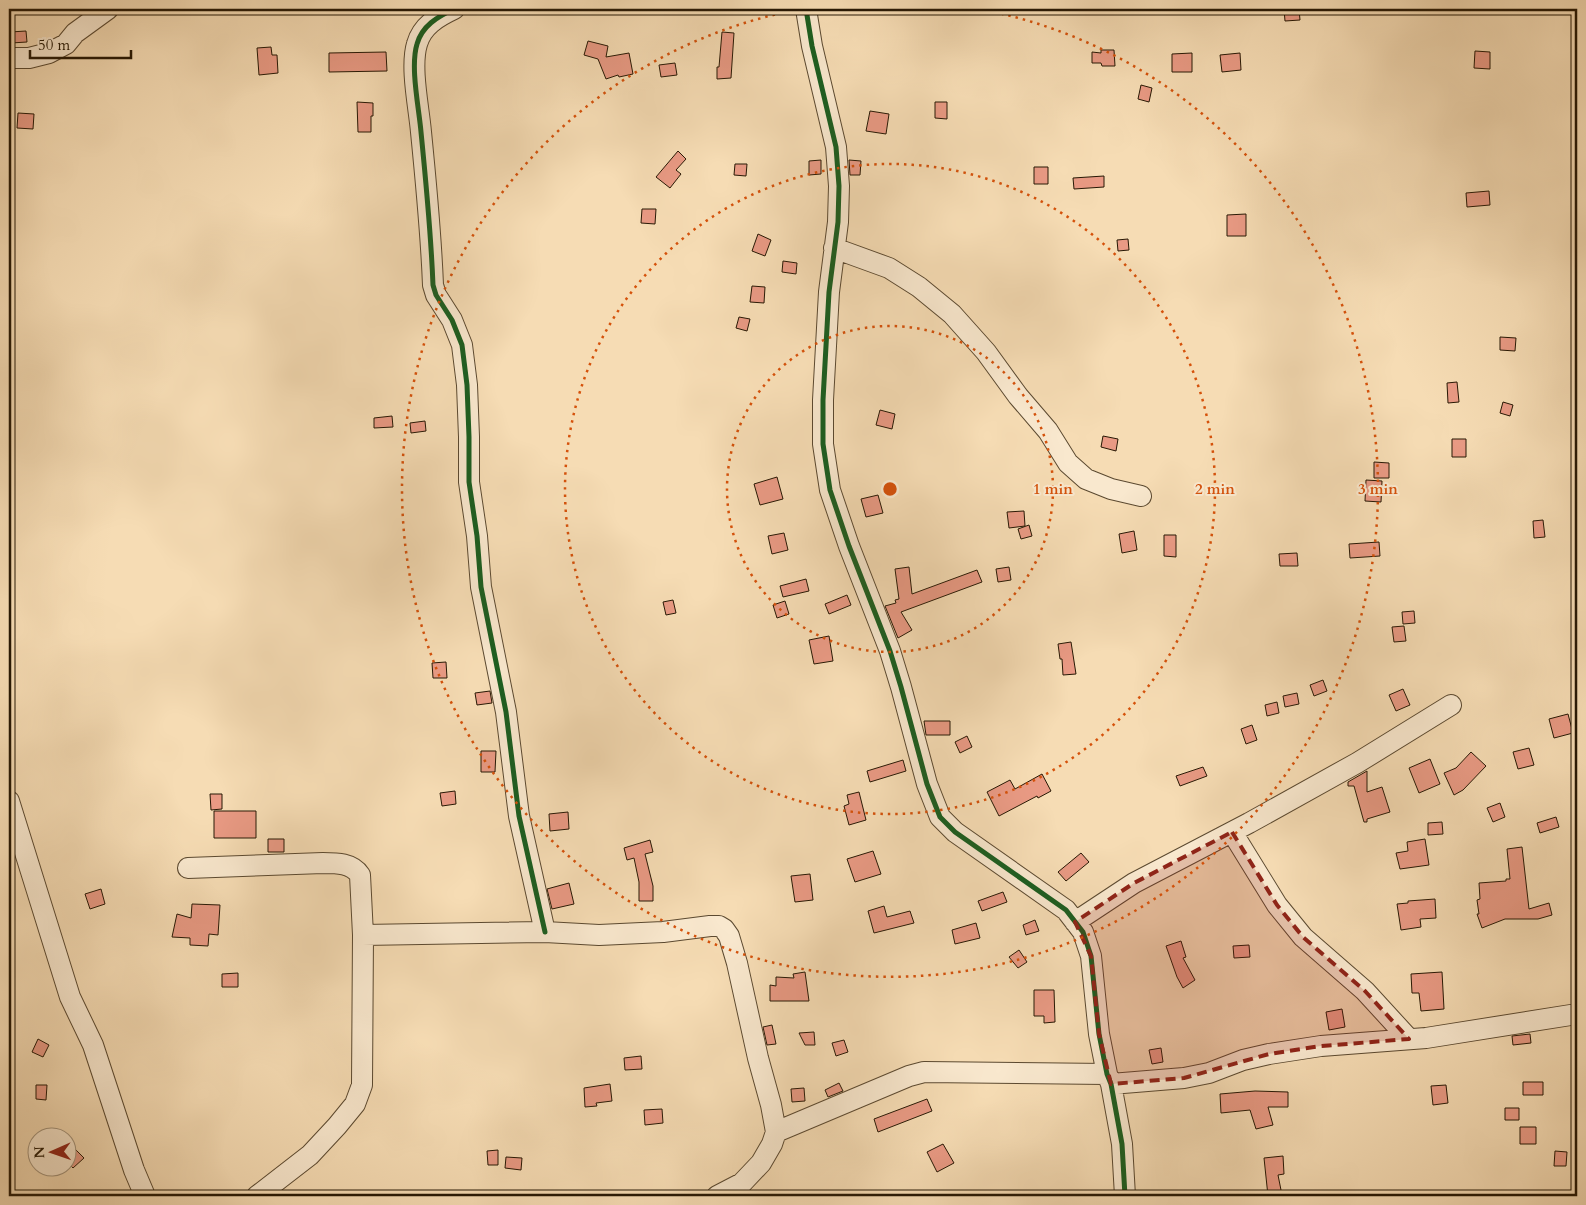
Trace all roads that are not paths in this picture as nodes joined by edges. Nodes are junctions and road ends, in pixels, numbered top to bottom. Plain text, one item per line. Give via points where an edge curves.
1 (108, 9) edge
2 (454, 9) edge
3 (806, 9) edge
4 (9, 58) edge
5 (834, 248) junction
6 (1141, 496) dead end
7 (1451, 705) dead end
8 (9, 801) edge
9 (1232, 832) junction
10 (188, 868) dead end
11 (1075, 922) junction
12 (545, 932) junction
13 (363, 935) junction
14 (1577, 1014) edge
15 (1409, 1039) junction
16 (1109, 1079) junction
17 (776, 1132) junction
18 (145, 1196) edge
19 (257, 1196) edge
20 (717, 1196) edge
21 (1125, 1196) edge

1 - 4 street via 66,44 49,53
2 - 12 street via 424,28 416,45 414,67 433,284 462,345 469,482 481,587 506,712 519,816
3 - 5 street via 836,147 839,186
5 - 6 street via 889,268 919,287 952,314 986,352 1048,431 1068,463 1086,479
5 - 11 street via 823,400 823,444 830,490 848,546 890,651 927,784 940,816 956,832 1066,910
7 - 9 street
8 - 18 street via 70,997 93,1045
9 - 11 street via 1134,883
9 - 15 street via 1277,905 1303,937 1365,991
10 - 13 street via 324,863 350,866 360,876
11 - 16 street via 1083,932 1091,956 1099,1034
12 - 13 street
12 - 17 street via 598,935 710,926 724,929 730,936 737,963
13 - 19 street via 362,1085 355,1104 310,1154
14 - 15 street
15 - 16 street via 1269,1054 1184,1078
16 - 17 street via 924,1072
16 - 21 street via 1122,1144
17 - 20 street via 761,1163 742,1183

